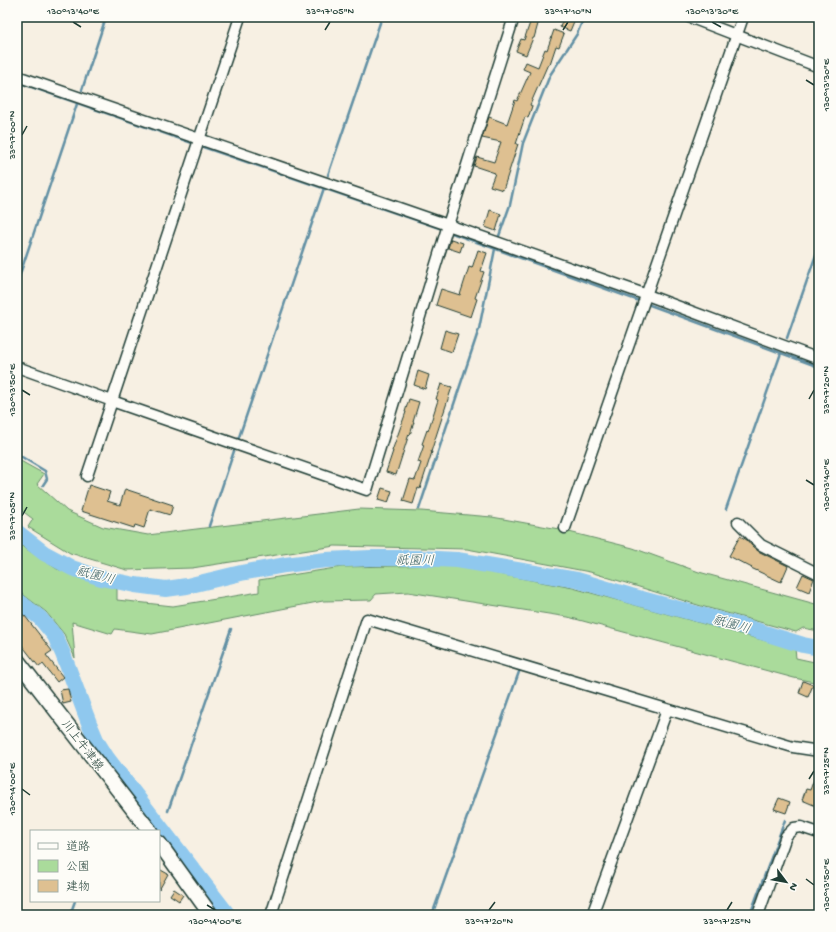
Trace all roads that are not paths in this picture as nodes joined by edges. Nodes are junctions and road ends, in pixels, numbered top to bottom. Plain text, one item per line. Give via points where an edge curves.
1 (240, 17) edge
2 (514, 17) edge
3 (689, 17) edge
4 (743, 17) edge
5 (737, 35) junction
6 (819, 67) edge
7 (17, 76) edge
8 (199, 138) junction
9 (447, 230) junction
10 (646, 294) junction
11 (819, 359) edge
12 (17, 367) edge
13 (112, 401) junction
14 (87, 476) dead end
15 (738, 522) dead end
16 (565, 528) dead end
17 (819, 574) edge
18 (17, 660) edge
19 (667, 710) junction
20 (819, 752) edge
21 (149, 830) edge
22 (819, 833) edge
23 (160, 844) edge
24 (212, 915) edge
25 (271, 915) edge
26 (592, 915) edge
27 (758, 915) edge

1 - 8 street
2 - 9 street
3 - 5 street
4 - 5 street
5 - 6 street
5 - 10 street
7 - 8 street
8 - 9 street
8 - 13 street
9 - 10 street
9 - 13 street via 366,490
10 - 11 street
10 - 16 street
12 - 13 street
13 - 14 street
15 - 17 street via 761,545
18 - 21 main road, 川上牛津線
19 - 20 street via 793,747
19 - 25 street via 367,619
19 - 26 street
22 - 27 street via 801,827 794,828 786,836
23 - 24 main road

